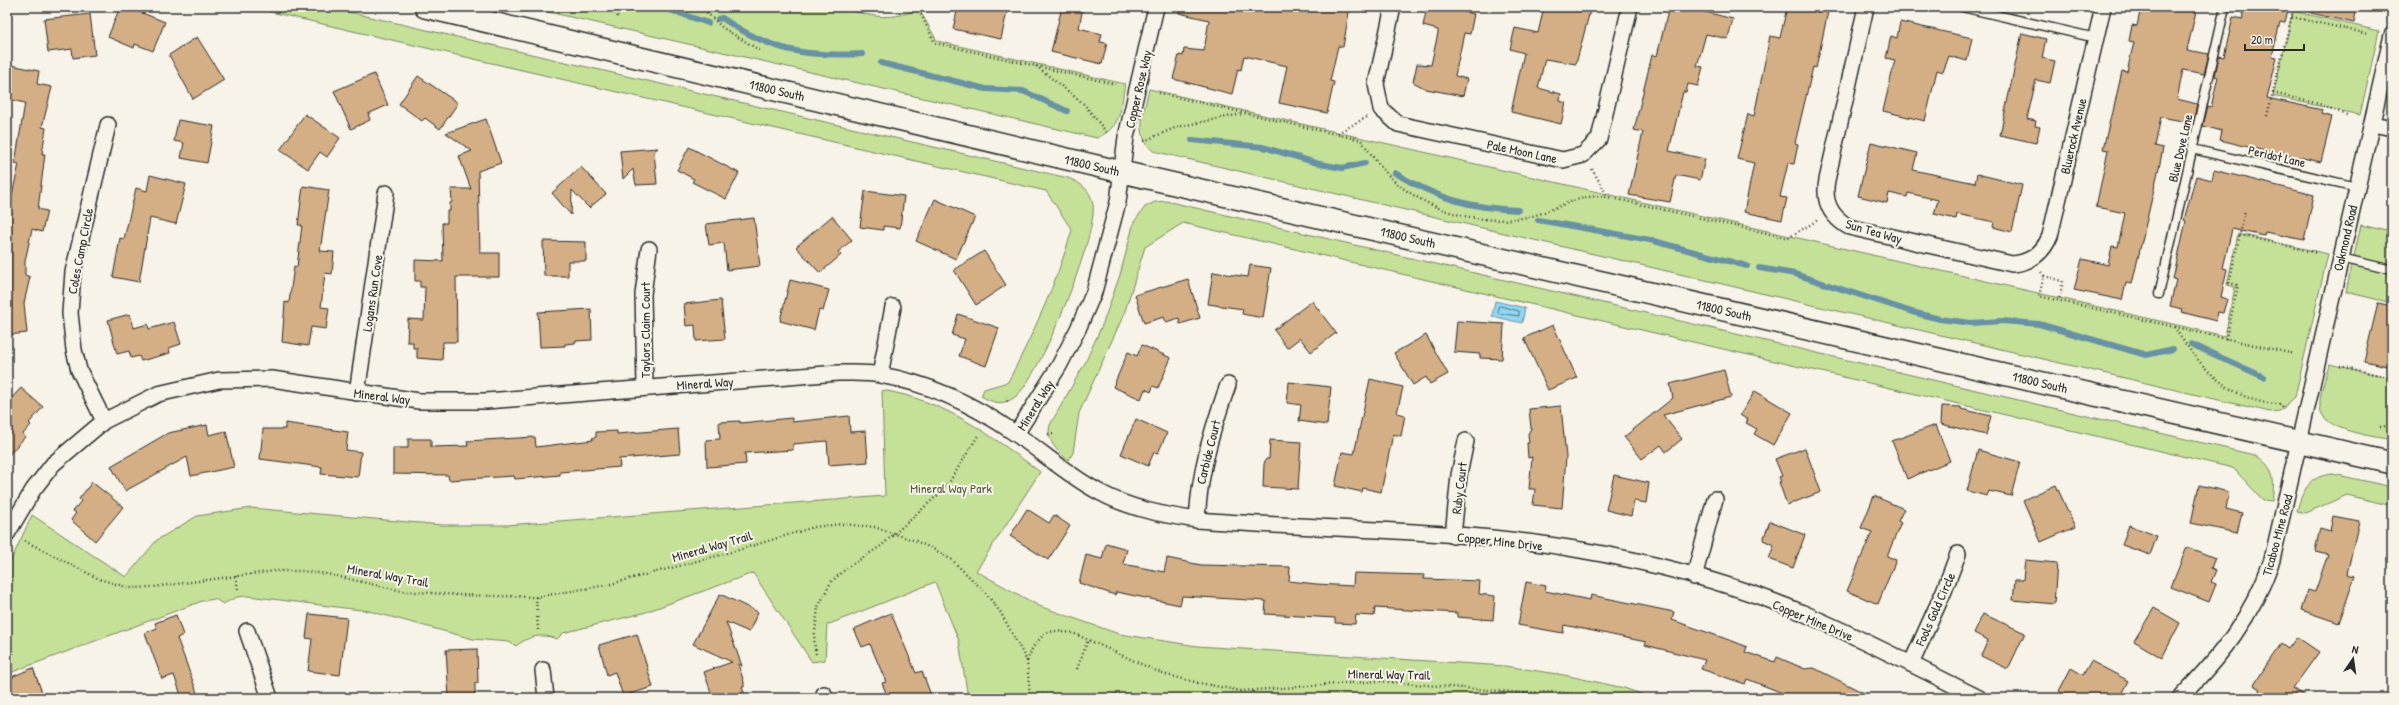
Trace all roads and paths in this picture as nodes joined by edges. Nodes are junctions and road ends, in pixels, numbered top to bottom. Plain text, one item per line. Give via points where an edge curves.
1 (425, 7) edge
2 (609, 7) edge
3 (702, 7) edge
4 (1156, 7) edge
5 (1393, 7) edge
6 (1630, 7) edge
7 (1866, 7) edge
8 (1962, 7) edge
9 (2103, 7) edge
10 (2225, 7) edge
11 (2294, 7) edge
12 (919, 11) dead end
13 (2292, 17) junction
14 (619, 18) dead end
15 (2369, 34) dead end
16 (2392, 35) edge
17 (2096, 38) junction
18 (760, 51) dead end
19 (1036, 66) junction
20 (1115, 84) dead end
21 (1159, 93) dead end
22 (2273, 93) junction
23 (1244, 113) junction
24 (2267, 116) dead end
25 (2349, 116) dead end
26 (1367, 117) dead end
27 (2372, 124) junction
28 (108, 125) dead end
29 (2392, 128) edge
30 (1338, 133) junction
31 (1107, 134) dead end
32 (1144, 141) dead end
33 (2192, 149) junction
34 (1590, 167) dead end
35 (1122, 172) junction
36 (2357, 187) junction
37 (386, 193) dead end
38 (1608, 196) junction
39 (2245, 211) dead end
40 (1818, 220) dead end
41 (2240, 235) junction
42 (649, 249) dead end
43 (2317, 253) dead end
44 (2341, 258) junction
45 (2036, 265) junction
46 (2392, 270) edge
47 (2044, 276) junction
48 (2159, 294) dead end
49 (2059, 300) junction
50 (893, 307) dead end
51 (2174, 326) junction
52 (2226, 339) junction
53 (2294, 354) dead end
54 (2340, 366) dead end
55 (880, 375) junction
56 (2392, 378) edge
57 (1228, 385) dead end
58 (645, 387) junction
59 (357, 394) junction
60 (1005, 397) dead end
61 (1008, 403) dead end
62 (2284, 409) dead end
63 (104, 421) junction
64 (2392, 425) edge
65 (2380, 427) dead end
66 (980, 434) dead end
67 (1016, 434) junction
68 (1048, 434) dead end
69 (1053, 434) dead end
70 (1466, 441) dead end
71 (2299, 441) junction
72 (2392, 463) edge
73 (1715, 499) dead end
74 (1197, 520) junction
75 (894, 533) junction
76 (7, 534) edge
77 (1453, 536) junction
78 (25, 541) dead end
79 (1958, 554) dead end
80 (236, 576) junction
81 (1694, 577) junction
82 (238, 590) dead end
83 (536, 597) junction
84 (538, 630) dead end
85 (247, 631) dead end
86 (1088, 640) junction
87 (816, 654) dead end
88 (1027, 661) junction
89 (1911, 664) junction
90 (1077, 669) dead end
91 (543, 670) dead end
92 (1253, 691) junction
93 (1525, 693) junction
94 (1030, 696) edge
95 (1055, 697) edge
96 (270, 698) edge
97 (546, 698) edge
98 (1253, 698) edge
99 (1526, 698) edge
100 (1599, 698) edge
101 (1979, 698) edge
102 (2180, 698) edge

1 - 35 main road, 11800 South
2 - 14 path
3 - 18 path via 724,28
4 - 35 street, Copper Rose Way via 1126,137
5 - 6 street, Pale Moon Lane via 1376,84 1381,109 1398,124 1555,160 1577,158 1589,150 1601,132
7 - 45 street, Sun Tea Way via 1825,188 1831,212 1849,227 2005,264
8 - 17 lane
9 - 17 street, Bluerock Avenue
10 - 33 lane, Blue Dove Lane
11 - 13 path
12 - 19 path via 935,43
13 - 15 path
13 - 22 path
16 - 27 street, Oakmond Road
17 - 45 street, Bluerock Avenue via 2050,236
19 - 20 path
19 - 31 path via 1084,104
21 - 23 path
22 - 24 path
22 - 25 path via 2319,104
23 - 30 path
23 - 32 path via 1177,127
26 - 30 path
27 - 29 street
27 - 36 street, Oakmond Road
28 - 63 street, Coles Camp Circle via 74,272 70,313 79,370
30 - 38 path via 1361,140 1381,167 1403,188 1433,205 1460,215 1488,221 1511,220 1536,215 1592,195
33 - 36 lane, Peridot Lane
33 - 48 lane, Blue Dove Lane
34 - 38 path
35 - 67 street, Mineral Way via 1116,210 1091,298 1059,366
35 - 71 main road, 11800 South
36 - 44 street, Oakmond Road
37 - 59 street, Logans Run Cove
38 - 40 path via 1788,238
39 - 41 path
41 - 43 path
41 - 52 path via 2229,283 2238,285
42 - 58 street, Taylors Claim Court via 642,294
44 - 46 lane
44 - 71 street, Oakmond Road
45 - 47 path
47 - 49 path via 2063,281
47 - 49 path via 2039,296
49 - 51 path
50 - 55 street
51 - 52 path
51 - 62 path via 2188,348 2219,382 2253,400 2281,404
52 - 53 path
54 - 56 path
55 - 58 street, Mineral Way via 838,373
55 - 67 street, Mineral Way via 947,395
57 - 74 street, Carbide Court via 1200,475
58 - 59 street, Mineral Way via 486,401 419,401
59 - 63 street, Mineral Way via 272,379 219,380 158,394
60 - 61 path
63 - 76 street, Mineral Way via 53,464 33,490
64 - 65 path
66 - 75 path via 939,494
67 - 74 street, Copper Mine Drive via 1072,477 1102,494 1164,515
68 - 69 path
70 - 77 street, Ruby Court
71 - 72 main road, 11800 South
71 - 102 street, Ticaboo Mine Road via 2279,534 2264,584 2253,607 2221,654
73 - 81 street
74 - 77 street, Copper Mine Drive
75 - 83 path, Mineral Way Trail via 857,525 814,527 607,585
75 - 87 path via 881,546 840,573 826,590 818,607 816,619
75 - 88 path, Mineral Way Trail via 935,550 967,573 1002,613
77 - 81 street, Copper Mine Drive via 1575,550
78 - 80 path, Mineral Way Trail via 99,579 122,586 153,587
79 - 89 street, Fools Gold Circle
80 - 82 path
80 - 83 path, Mineral Way Trail via 308,571 402,591
81 - 89 street, Copper Mine Drive via 1801,613
83 - 84 path
85 - 96 street
86 - 88 path, Mineral Way Trail via 1069,632 1045,633 1033,647
86 - 90 path
86 - 92 path, Mineral Way Trail via 1163,674 1223,688
88 - 94 path, Mineral Way Trail
89 - 101 street, Copper Mine Drive
91 - 97 street
92 - 93 path, Mineral Way Trail via 1377,681
92 - 98 path
93 - 99 path
93 - 100 path, Mineral Way Trail via 1551,691
94 - 95 path, Mineral Way Trail

